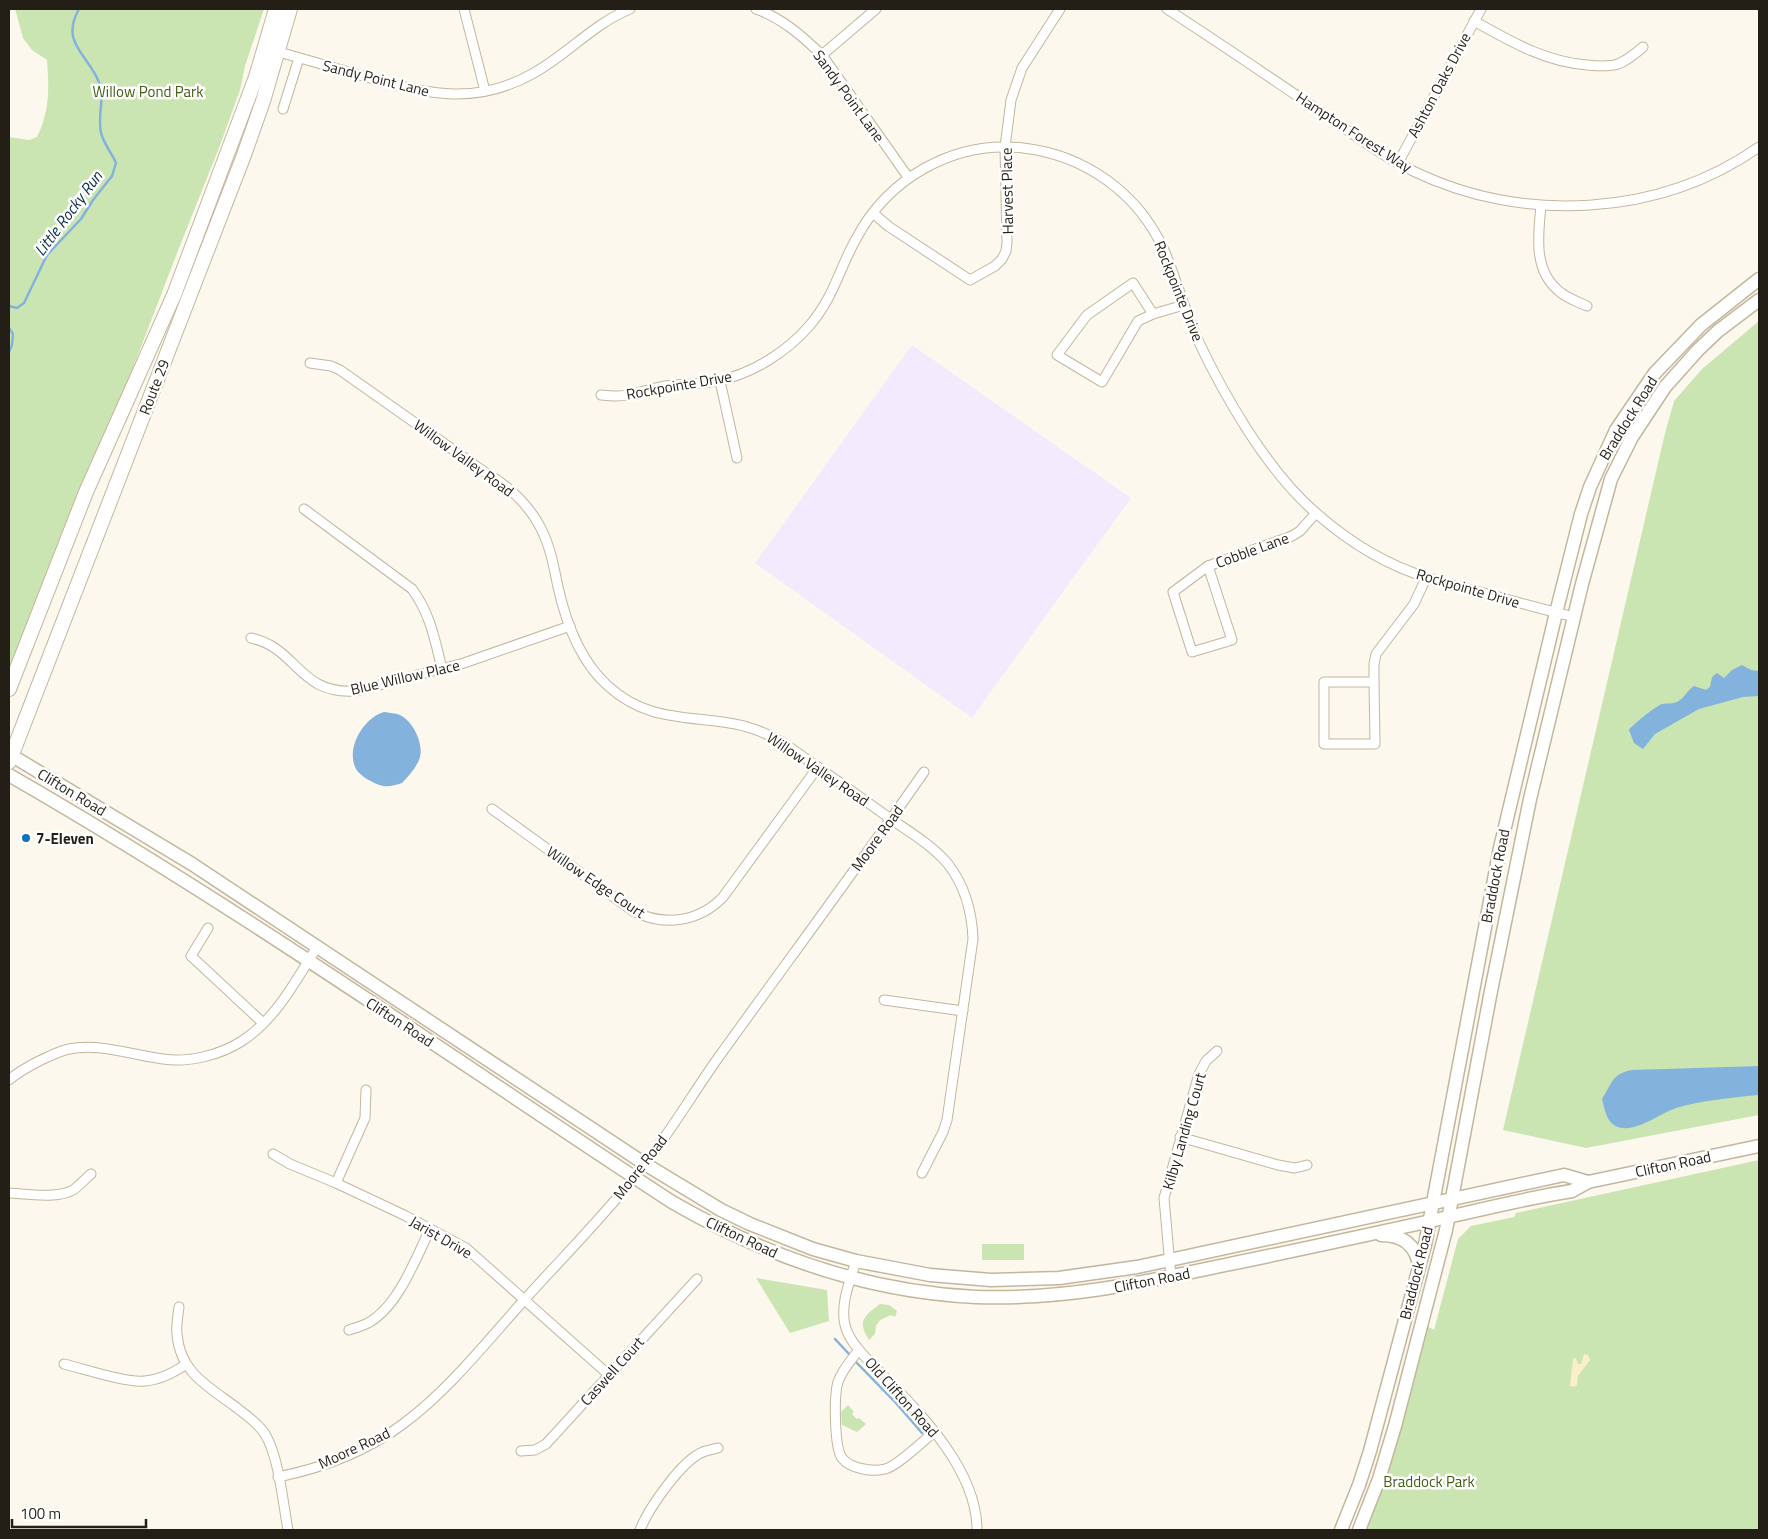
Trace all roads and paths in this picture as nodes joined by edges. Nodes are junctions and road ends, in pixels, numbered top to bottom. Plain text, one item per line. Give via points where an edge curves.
1 (276, 9) edge
2 (290, 9) edge
3 (464, 9) edge
4 (630, 9) edge
5 (756, 9) edge
6 (876, 9) edge
7 (1060, 9) edge
8 (1481, 9) edge
9 (1174, 11) edge
10 (1474, 21) junction
11 (1643, 46) dead end
12 (279, 52) junction
13 (822, 55) junction
14 (300, 58) junction
15 (485, 90) junction
16 (284, 109) dead end
17 (1005, 147) junction
18 (1759, 147) edge
19 (1398, 163) junction
20 (908, 177) junction
21 (1541, 206) junction
22 (873, 213) junction
23 (1759, 279) edge
24 (1759, 300) edge
25 (1184, 305) junction
26 (1587, 306) dead end
27 (1152, 314) junction
28 (310, 363) dead end
29 (720, 381) junction
30 (601, 395) dead end
31 (737, 458) dead end
32 (304, 509) dead end
33 (1316, 513) junction
34 (1208, 566) junction
35 (1426, 578) junction
36 (1556, 612) junction
37 (1574, 617) junction
38 (570, 626) junction
39 (251, 638) dead end
40 (442, 669) junction
41 (1374, 682) junction
42 (9, 689) edge
43 (10, 757) edge
44 (818, 767) junction
45 (924, 772) dead end
46 (9, 775) edge
47 (492, 809) dead end
48 (891, 819) junction
49 (208, 928) dead end
50 (318, 947) junction
51 (308, 961) junction
52 (884, 1000) dead end
53 (963, 1011) junction
54 (263, 1024) junction
55 (1217, 1050) dead end
56 (9, 1080) edge
57 (366, 1090) dead end
58 (1180, 1137) junction
59 (1759, 1146) edge
60 (273, 1154) dead end
61 (645, 1164) junction
62 (1307, 1164) dead end
63 (922, 1173) dead end
64 (91, 1174) dead end
65 (635, 1178) junction
66 (1588, 1182) junction
67 (336, 1183) junction
68 (9, 1192) edge
69 (1452, 1198) junction
70 (1432, 1203) junction
71 (1449, 1216) junction
72 (1429, 1222) junction
73 (430, 1229) junction
74 (1366, 1235) junction
75 (1168, 1260) junction
76 (856, 1261) junction
77 (1419, 1267) junction
78 (1171, 1277) junction
79 (851, 1278) junction
80 (697, 1279) dead end
81 (524, 1300) junction
82 (179, 1307) dead end
83 (349, 1330) dead end
84 (859, 1350) junction
85 (64, 1364) dead end
86 (185, 1365) junction
87 (609, 1375) junction
88 (934, 1432) junction
89 (718, 1448) dead end
90 (521, 1451) dead end
91 (278, 1477) junction
92 (288, 1530) edge
93 (640, 1530) edge
94 (977, 1530) edge
95 (1341, 1530) edge
96 (1359, 1530) edge

1 - 42 main road, Route 29 via 256,77 174,295 86,492
2 - 12 main road, Route 29
3 - 15 street
4 - 15 street, Sandy Point Lane via 598,26 534,73 508,86
5 - 13 street, Sandy Point Lane via 784,23
6 - 13 street
7 - 17 street, Harvest Place via 1022,68 1010,108
8 - 10 street, Ashton Oaks Drive
9 - 19 street, Hampton Forest Way
10 - 11 street via 1532,51 1575,64 1617,64 1631,58
10 - 19 street, Ashton Oaks Drive
12 - 14 street, Sandy Point Lane
12 - 43 main road, Route 29 via 244,155
13 - 20 street, Sandy Point Lane
14 - 15 street, Sandy Point Lane via 427,93 460,94
14 - 16 street
17 - 20 street, Rockpointe Drive via 954,155
17 - 22 street, Harvest Place via 1006,251 1002,260 970,280
17 - 25 street, Rockpointe Drive via 1057,154 1105,178 1120,190 1143,214 1162,246
18 - 21 street, Hampton Forest Way via 1722,169 1654,195 1596,205
19 - 21 street, Hampton Forest Way via 1463,191
20 - 22 street, Rockpointe Drive
21 - 26 street via 1538,249 1543,271 1560,292
22 - 29 street, Rockpointe Drive via 857,236 829,299 809,326 776,356
23 - 36 main road, Braddock Road via 1701,325 1678,348 1654,374 1616,430 1581,514
24 - 37 main road, Braddock Road via 1698,350 1666,386 1632,437 1611,479
25 - 27 street
25 - 33 street, Rockpointe Drive via 1212,369 1257,444 1286,482
27 - 27 street via 1133,283 1087,315 1057,355 1102,382 1138,321
28 - 38 street, Willow Valley Road via 340,370 501,482 520,500 537,521 548,544
29 - 30 street, Rockpointe Drive via 668,386 628,395
29 - 31 street
32 - 40 street via 412,589 430,620
33 - 34 street, Cobble Lane via 1292,536
33 - 35 street, Rockpointe Drive via 1375,554
34 - 34 street, Cobble Lane via 1232,640 1192,652 1173,592
35 - 36 street, Rockpointe Drive
35 - 41 street via 1414,604 1376,654
36 - 37 street, Rockpointe Drive
36 - 70 main road, Braddock Road via 1500,848
37 - 69 main road, Braddock Road via 1530,799
38 - 40 street, Blue Willow Place
38 - 44 street, Willow Valley Road via 593,670 619,695 666,716 755,729 782,742
39 - 40 street, Blue Willow Place via 274,647 314,682 332,690 356,691
41 - 41 street via 1324,682 1324,744 1374,744
43 - 50 main road, Clifton Road via 192,864
44 - 47 street, Willow Edge Court via 723,897 703,913 680,920 656,919 633,911
44 - 48 street, Willow Valley Road
45 - 48 street, Moore Road
46 - 51 main road, Clifton Road via 101,829
48 - 53 street, Willow Valley Road via 941,857 966,896 973,938
48 - 61 street, Moore Road
49 - 54 street via 191,956
50 - 51 street
50 - 61 main road, Clifton Road
51 - 54 street
51 - 65 main road, Clifton Road
52 - 53 street
53 - 63 street, Willow Valley Road via 947,1120
54 - 56 street via 243,1041 205,1057 165,1060 112,1049 69,1049 30,1065
55 - 58 street, Kilby Landing Court via 1198,1074
57 - 67 street via 365,1118
58 - 62 street via 1278,1166 1295,1168
58 - 75 street, Kilby Landing Court via 1164,1198
59 - 66 main road, Clifton Road
60 - 67 street, Jarist Drive
61 - 65 street, Moore Road
61 - 76 main road, Clifton Road via 694,1195 750,1224 813,1249
64 - 68 street via 72,1191 59,1194
65 - 79 main road, Clifton Road via 699,1218 739,1238 806,1265
65 - 81 street, Moore Road
66 - 69 main road, Clifton Road via 1564,1175
66 - 71 main road, Clifton Road via 1572,1191
67 - 73 street, Jarist Drive
69 - 70 main road, Clifton Road
69 - 71 main road, Braddock Road
70 - 72 main road, Braddock Road
70 - 75 main road, Clifton Road
71 - 72 main road, Clifton Road
71 - 96 main road, Braddock Road via 1395,1426
72 - 74 main road, Clifton Road
72 - 77 main road, Braddock Road
73 - 81 street, Jarist Drive via 466,1248
73 - 83 street via 408,1276 387,1307 368,1323
74 - 77 main road via 1396,1236 1407,1241
74 - 78 main road, Clifton Road
75 - 76 main road, Clifton Road via 1059,1278 991,1280 930,1275
75 - 78 street, Kilby Landing Court
76 - 79 street, Old Clifton Road
77 - 95 main road, Braddock Road via 1370,1451
78 - 79 main road, Clifton Road via 1079,1293 1010,1297 928,1292
79 - 84 street, Old Clifton Road via 844,1303 845,1326
80 - 87 street, Caswell Court
81 - 87 street, Jarist Drive
81 - 91 street, Moore Road via 445,1387 402,1425 344,1456
82 - 86 street via 177,1334
84 - 88 street, Old Clifton Road
84 - 88 street via 843,1370 835,1399 838,1449 842,1458 850,1465 872,1470 886,1469
85 - 86 street via 144,1381 171,1374
86 - 91 street via 259,1426 270,1443
87 - 90 street, Caswell Court via 546,1444 535,1450
88 - 94 street, Old Clifton Road via 946,1446 970,1492
89 - 93 street via 702,1452 689,1462 656,1500
91 - 92 street

